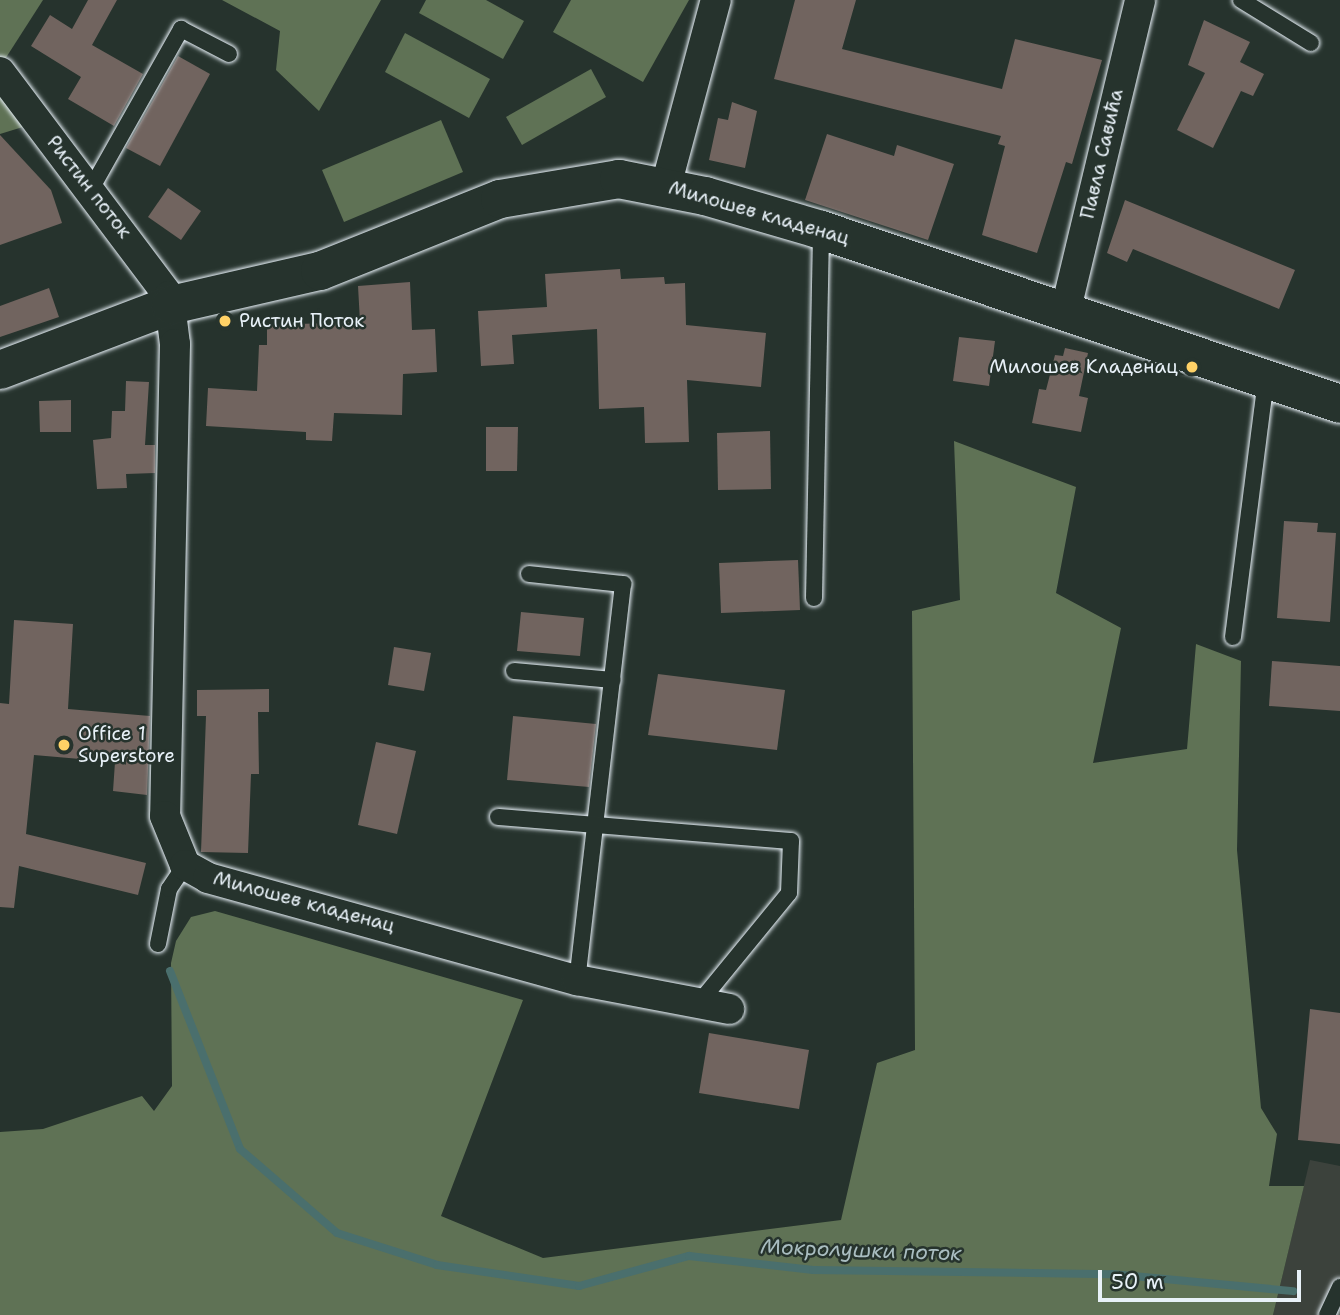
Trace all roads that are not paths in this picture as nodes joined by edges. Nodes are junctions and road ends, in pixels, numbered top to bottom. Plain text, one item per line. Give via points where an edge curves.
1 (716, 0) edge
2 (1140, 0) edge
3 (1241, 0) edge
4 (1311, 43) dead end
5 (229, 54) dead end
6 (0, 72) edge
7 (666, 186) junction
8 (91, 189) junction
9 (821, 230) junction
10 (171, 305) junction
11 (1066, 309) junction
12 (0, 370) edge
13 (1266, 377) junction
14 (1340, 404) edge
15 (529, 574) dead end
16 (814, 598) dead end
17 (1233, 637) dead end
18 (514, 671) dead end
19 (613, 680) junction
20 (498, 817) dead end
21 (597, 827) junction
22 (185, 865) junction
23 (158, 944) dead end
24 (577, 979) junction
25 (698, 1004) junction
26 (729, 1009) dead end
27 (1340, 1287) edge
28 (1331, 1314) edge

1 - 7 street
2 - 11 street, Павла Савића
3 - 4 lane
5 - 8 lane via 181,29
6 - 8 street, Ристин поток
7 - 9 street, Милошев кладенац
7 - 10 street, Милошев кладенац via 619,179 532,190 320,271
8 - 10 street, Ристин поток via 157,275
9 - 11 street, Милошев кладенац
9 - 16 lane
10 - 12 street, Милошев кладенац
10 - 22 street via 175,344 164,816
11 - 13 street, Милошев кладенац
13 - 14 street, Милошев кладенац
13 - 17 lane
15 - 19 lane via 624,584
18 - 19 lane
19 - 21 lane
20 - 21 lane
21 - 24 lane
21 - 25 lane via 791,841 789,893
22 - 23 lane via 169,889
22 - 24 street, Милошев кладенац via 208,878
24 - 25 street, Милошев кладенац
25 - 26 street, Милошев кладенац
27 - 28 lane

